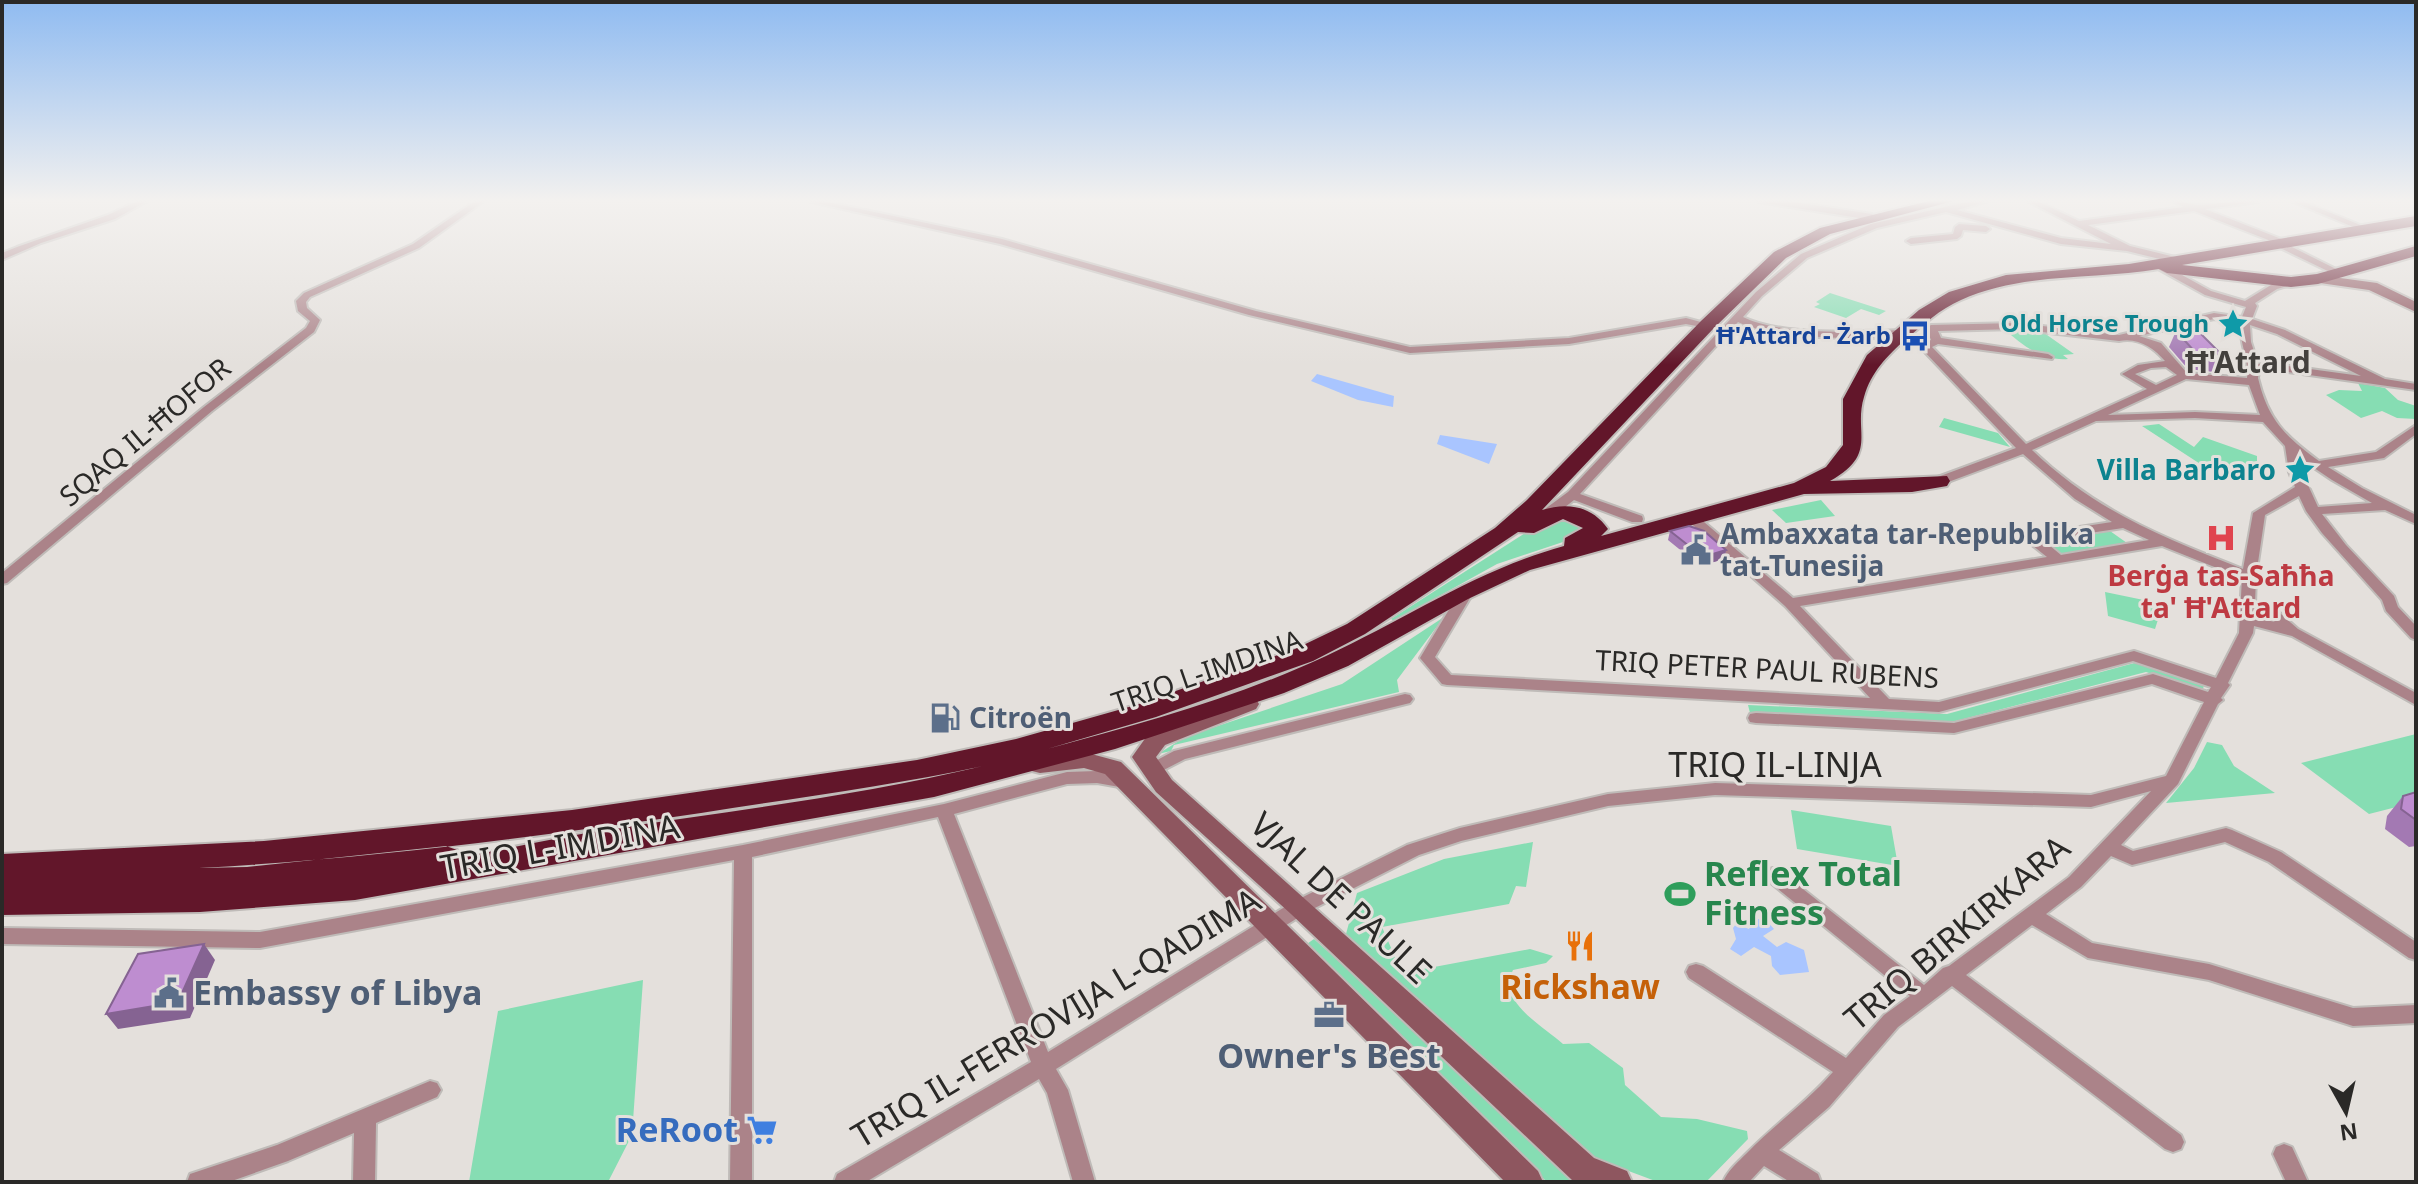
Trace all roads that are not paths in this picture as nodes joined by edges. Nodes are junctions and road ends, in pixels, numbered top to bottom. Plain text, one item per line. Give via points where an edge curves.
1 (398, 254) edge
2 (1045, 254) edge
3 (1781, 254) edge
4 (1807, 254) edge
5 (2144, 254) edge
6 (2214, 254) edge
7 (2300, 254) edge
8 (2405, 254) edge
9 (2167, 263) junction
10 (2366, 266) junction
11 (2337, 272) junction
12 (2318, 279) junction
13 (2291, 282) junction
14 (2372, 286) junction
15 (2252, 306) junction
16 (2416, 308) edge
17 (1737, 318) junction
18 (2244, 320) junction
19 (1707, 325) junction
20 (1903, 333) junction
21 (1934, 336) junction
22 (2129, 337) junction
23 (2048, 357) dead end
24 (2254, 368) junction
25 (2182, 372) junction
26 (2253, 382) junction
27 (2382, 382) junction
28 (2416, 387) edge
29 (2155, 389) junction
30 (2092, 419) junction
31 (2267, 419) junction
32 (2416, 429) edge
33 (2290, 448) junction
34 (2025, 449) junction
35 (1845, 459) junction
36 (2321, 464) junction
37 (1939, 481) junction
38 (1802, 488) junction
39 (2300, 490) junction
40 (1572, 495) junction
41 (2386, 506) junction
42 (2312, 511) junction
43 (1550, 512) junction
44 (1603, 519) junction
45 (1637, 519) dead end
46 (2416, 520) edge
47 (1695, 522) junction
48 (2125, 524) junction
49 (2163, 542) junction
50 (2058, 559) junction
51 (2249, 576) junction
52 (2, 580) edge
53 (1474, 585) junction
54 (1790, 603) junction
55 (2247, 610) junction
56 (2271, 619) junction
57 (1356, 629) junction
58 (2246, 633) junction
59 (2416, 635) edge
60 (1279, 686) junction
61 (2219, 693) junction
62 (1405, 699) dead end
63 (2416, 700) edge
64 (1884, 703) junction
65 (1756, 718) dead end
66 (1015, 769) junction
67 (1152, 770) junction
68 (2172, 780) junction
69 (1125, 782) junction
70 (944, 810) junction
71 (608, 841) junction
72 (2108, 847) junction
73 (2, 852) edge
74 (743, 852) junction
75 (130, 862) junction
76 (2, 866) edge
77 (1773, 875) dead end
78 (2, 883) edge
79 (2, 903) edge
80 (1300, 907) junction
81 (2032, 915) junction
82 (1270, 929) junction
83 (2, 936) edge
84 (2416, 952) edge
85 (1696, 972) dead end
86 (1950, 974) junction
87 (1922, 994) junction
88 (2416, 1014) edge
89 (1043, 1066) junction
90 (1846, 1069) junction
91 (430, 1090) dead end
92 (365, 1119) junction
93 (2173, 1142) dead end
94 (1762, 1152) junction
95 (2284, 1154) dead end
96 (198, 1182) edge
97 (364, 1182) edge
98 (741, 1182) edge
99 (845, 1182) edge
100 (1084, 1182) edge
101 (1527, 1182) edge
102 (1616, 1182) edge
103 (1734, 1182) edge
104 (1810, 1182) edge
105 (2297, 1182) edge

1 - 52 street, SQAQ IL-ĦOFOR via 307,295 301,301 315,320 310,330
2 - 19 street via 1253,313 1410,350 1569,341 1686,321
3 - 19 highway
4 - 17 street
5 - 9 street
6 - 9 highway
7 - 11 street
8 - 10 highway
9 - 13 highway
9 - 15 street via 2208,293
9 - 20 highway via 1991,283 1955,296
10 - 11 highway
10 - 14 main road
11 - 12 highway
12 - 13 highway
12 - 14 main road
13 - 15 street via 2265,291 2249,302
14 - 16 main road
15 - 18 street
17 - 20 street via 1744,324 1782,329
17 - 40 street
18 - 22 street via 2214,316
18 - 24 street via 2245,346
18 - 27 street via 2281,332
19 - 57 highway via 1503,533
20 - 35 highway via 1873,359 1859,383 1853,399 1853,446
21 - 22 street via 1937,327 2005,325
21 - 23 street
21 - 34 street via 1925,346
22 - 25 street via 2157,345
24 - 26 street
24 - 27 street
25 - 26 street
25 - 29 street
25 - 29 street via 2153,364 2127,374
26 - 31 street
27 - 28 street
29 - 30 street
30 - 31 street
30 - 34 street
31 - 33 street
32 - 36 street via 2380,455
33 - 36 street
33 - 39 street
34 - 37 street
34 - 48 street via 2090,503
35 - 37 highway via 1856,469 1897,484
35 - 38 highway
36 - 41 street
37 - 38 highway
38 - 47 highway, TRIQ L-IMDINA
39 - 42 street
39 - 51 street, TRIQ BIRKIRKARA via 2259,513
40 - 43 street
40 - 44 street
41 - 42 street
41 - 46 street
42 - 59 street
43 - 44 highway
43 - 57 highway via 1409,603
44 - 45 street
44 - 53 highway via 1589,537
47 - 53 highway, TRIQ L-IMDINA via 1581,547
47 - 54 street
48 - 49 street
48 - 50 street via 2032,538
49 - 50 street
49 - 51 street
50 - 54 street
51 - 55 street, TRIQ BIRKIRKARA
51 - 56 street
53 - 60 highway, TRIQ L-IMDINA via 1347,658
53 - 64 street, TRIQ PETER PAUL RUBENS via 1427,658 1447,680
54 - 64 street
55 - 56 street
55 - 58 street, TRIQ BIRKIRKARA
56 - 58 street
56 - 63 street
57 - 75 highway, TRIQ L-IMDINA via 1304,655 1146,711 1016,749 917,770 335,847
58 - 61 street, TRIQ BIRKIRKARA
60 - 66 highway, TRIQ L-IMDINA
60 - 67 main road via 1255,701 1157,739 1144,757
61 - 64 street, TRIQ PETER PAUL RUBENS via 2134,656 1939,707
61 - 65 street via 2153,679 1954,728
61 - 68 street, TRIQ BIRKIRKARA
62 - 67 street via 1180,755
66 - 69 main road via 1084,760 1113,768
66 - 71 highway, TRIQ L-IMDINA via 916,791
67 - 80 main road, VJAL DE PAULE
68 - 72 street, TRIQ BIRKIRKARA
68 - 80 street, TRIQ IL-LINJA via 2091,801 1715,789 1608,800 1413,850
69 - 70 street, TRIQ L-IMDINA via 1067,778
69 - 82 main road
70 - 74 street, TRIQ L-IMDINA
70 - 89 street
71 - 78 highway, TRIQ L-IMDINA via 247,879
71 - 79 highway, TRIQ L-IMDINA via 458,872 318,892
72 - 81 street, TRIQ BIRKIRKARA via 2075,882
72 - 84 street via 2132,858 2226,835 2275,857
73 - 75 highway, TRIQ L-IMDINA
74 - 83 street, TRIQ L-IMDINA via 260,940
74 - 98 street
75 - 76 highway, TRIQ L-IMDINA
77 - 87 street
80 - 82 street, TRIQ IL-FERROVIJA L-QADIMA
80 - 102 main road, VJAL DE PAULE via 1583,1169
81 - 86 street, TRIQ BIRKIRKARA
81 - 88 street via 2088,950 2209,972 2353,1017
82 - 89 street, TRIQ IL-FERROVIJA L-QADIMA
82 - 101 main road
85 - 90 street
86 - 87 street, TRIQ BIRKIRKARA
86 - 93 street
87 - 90 street, TRIQ BIRKIRKARA
89 - 99 street, TRIQ IL-FERROVIJA L-QADIMA
89 - 100 street via 1057,1090
90 - 94 street, TRIQ BIRKIRKARA via 1822,1100
91 - 92 street
92 - 96 street
92 - 97 street
94 - 103 street, TRIQ BIRKIRKARA
94 - 104 street
95 - 105 street

